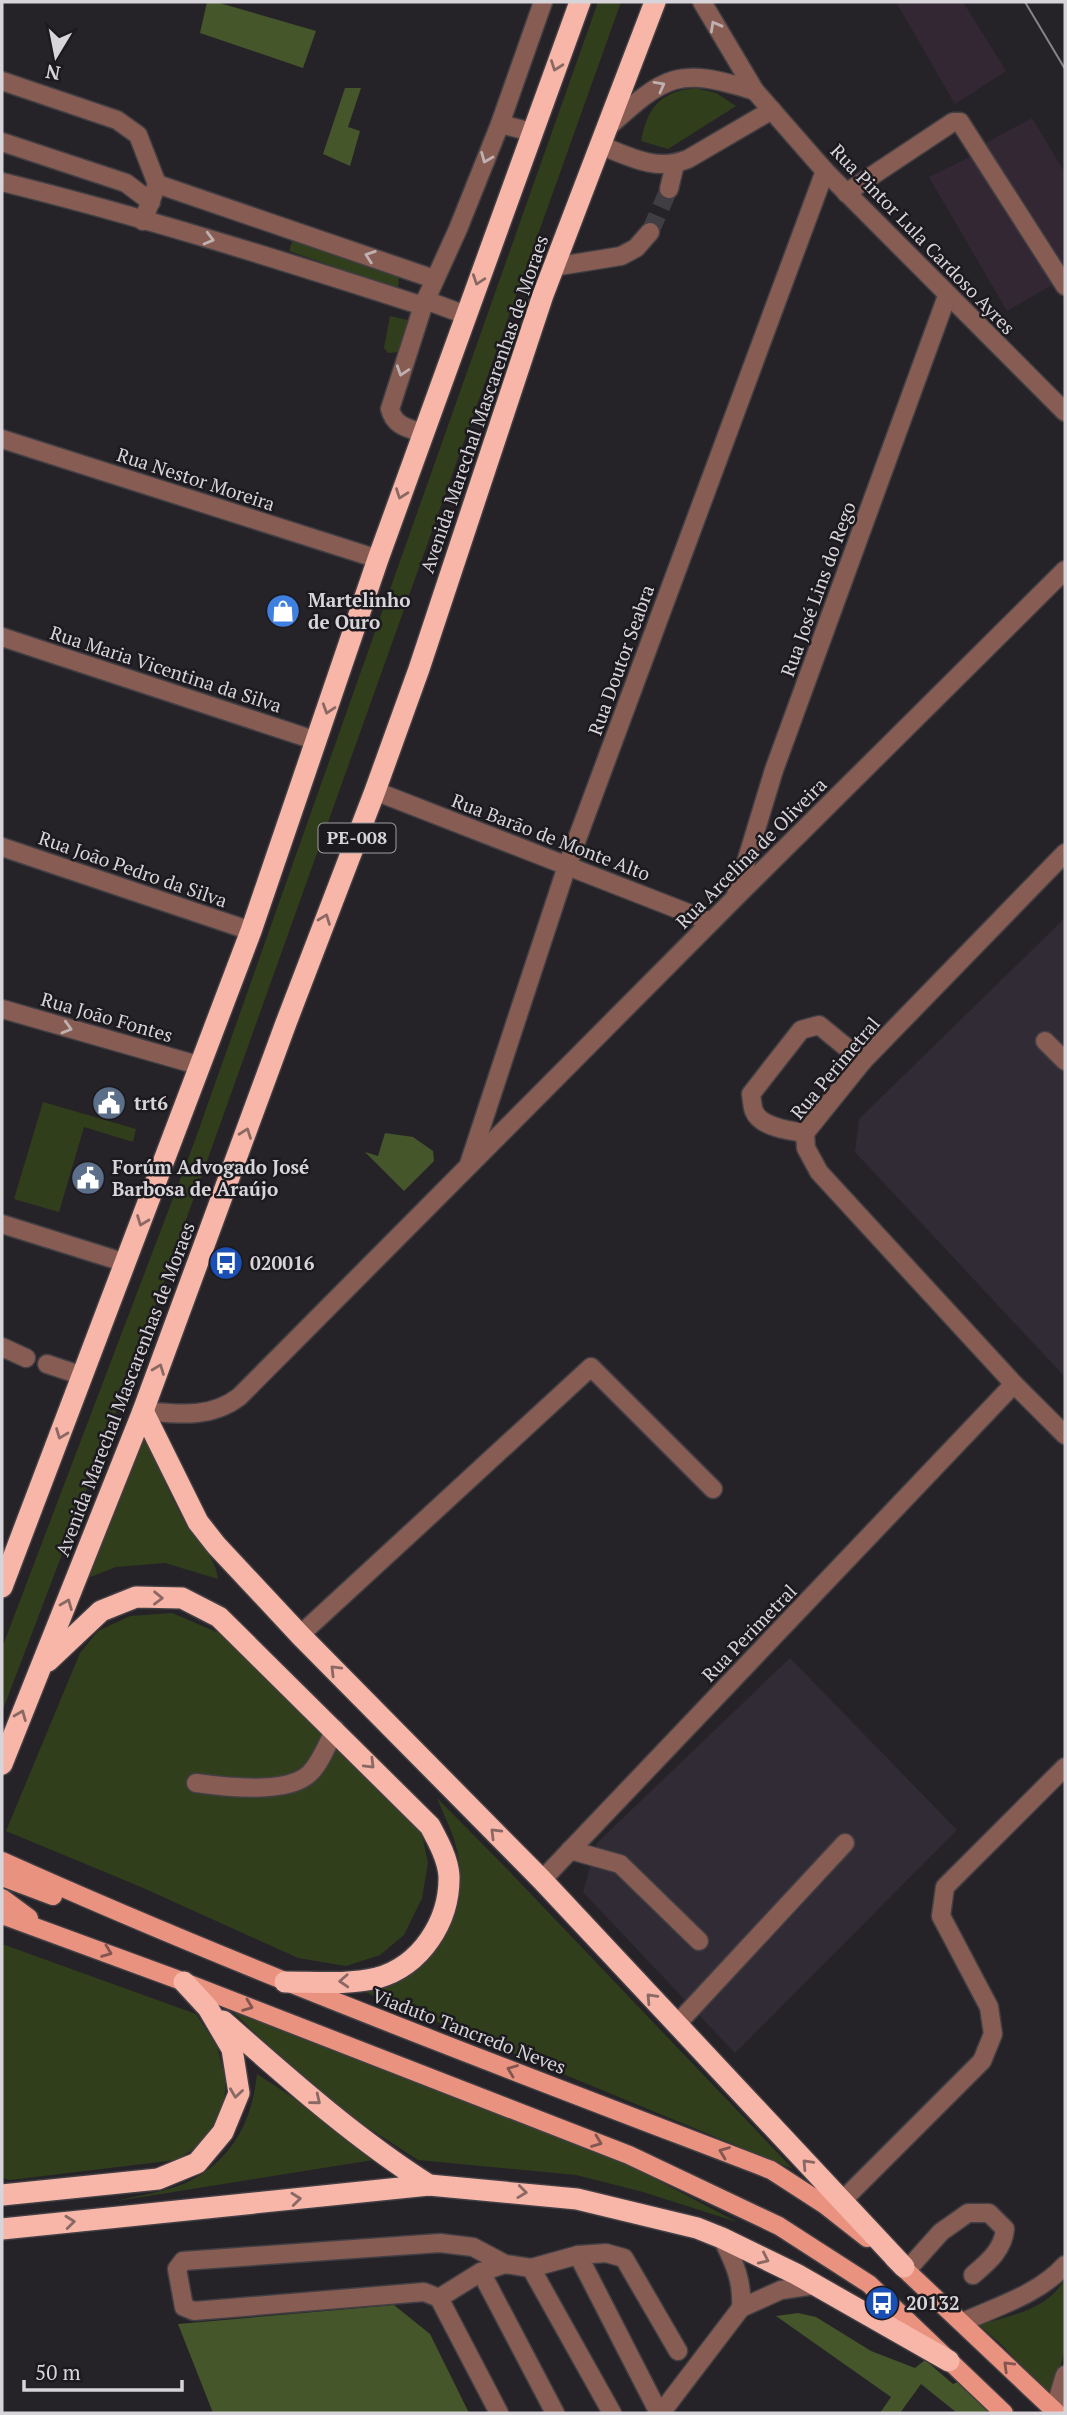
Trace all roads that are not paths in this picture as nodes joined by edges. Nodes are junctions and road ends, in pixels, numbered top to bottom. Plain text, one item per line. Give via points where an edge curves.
1 (543, 2) edge
2 (580, 2) edge
3 (655, 2) edge
4 (702, 2) edge
5 (2, 81) edge
6 (755, 91) junction
7 (772, 110) junction
8 (500, 124) junction
9 (532, 132) junction
10 (603, 136) junction
11 (2, 142) edge
12 (675, 164) junction
13 (825, 171) junction
14 (2, 182) edge
15 (157, 184) junction
16 (669, 189) tunnel mouth
17 (846, 193) junction
18 (151, 202) junction
19 (143, 221) junction
20 (650, 232) tunnel mouth
21 (553, 267) junction
22 (434, 279) junction
23 (1065, 286) edge
24 (947, 296) junction
25 (424, 303) junction
26 (466, 315) junction
27 (1065, 412) edge
28 (423, 433) junction
29 (2, 439) edge
30 (378, 559) junction
31 (1065, 570) edge
32 (2, 637) edge
33 (317, 741) junction
34 (374, 791) junction
35 (2, 846) edge
36 (1065, 853) edge
37 (567, 866) junction
38 (734, 898) junction
39 (712, 922) junction
40 (251, 931) junction
41 (2, 1009) edge
42 (1045, 1041) dead end
43 (863, 1061) junction
44 (1065, 1061) edge
45 (201, 1066) junction
46 (805, 1133) junction
47 (468, 1167) junction
48 (2, 1224) edge
49 (126, 1263) junction
50 (2, 1347) edge
51 (26, 1358) dead end
52 (47, 1364) dead end
53 (83, 1376) junction
54 (1014, 1384) junction
55 (143, 1411) junction
56 (1065, 1435) edge
57 (713, 1489) dead end
58 (2, 1587) edge
59 (300, 1635) junction
60 (41, 1667) junction
61 (335, 1729) junction
62 (2, 1764) edge
63 (1065, 1767) edge
64 (196, 1783) dead end
65 (845, 1843) dead end
66 (570, 1850) junction
67 (2, 1861) edge
68 (2, 1877) edge
69 (542, 1880) junction
70 (2, 1898) edge
71 (2, 1914) edge
72 (133, 1920) junction
73 (43, 1928) junction
74 (699, 1941) dead end
75 (182, 1981) junction
76 (285, 1982) junction
77 (208, 2008) junction
78 (677, 2024) junction
79 (429, 2185) junction
80 (2, 2195) edge
81 (842, 2201) junction
82 (2, 2229) edge
83 (722, 2238) junction
84 (578, 2255) junction
85 (505, 2264) junction
86 (1065, 2265) edge
87 (531, 2268) junction
88 (906, 2269) junction
89 (481, 2272) junction
90 (973, 2275) dead end
91 (815, 2285) junction
92 (439, 2298) junction
93 (741, 2308) junction
94 (963, 2322) junction
95 (678, 2351) dead end
96 (949, 2361) junction
97 (1065, 2375) edge
98 (1056, 2412) edge
99 (499, 2413) edge
100 (555, 2413) edge
101 (612, 2413) edge
102 (660, 2413) edge
103 (1004, 2413) edge

1 - 8 street
2 -> 9 highway, PE-008
3 - 10 highway, Avenida Marechal Mascarenhas de Moraes / PE-008
6 -> 4 street, Rua Pintor Lula Cardoso Ayres
5 - 15 street via 117,120 138,135
6 - 7 street, Rua Pintor Lula Cardoso Ayres
10 -> 6 street, Rua Pintor Lula Cardoso Ayres via 643,95 670,80 717,78
7 - 12 street
7 - 13 street, Rua Pintor Lula Cardoso Ayres
8 - 9 street
8 -> 22 street
9 -> 26 highway, PE-008
10 - 12 street via 645,163
10 - 21 highway, Avenida Marechal Mascarenhas de Moraes / PE-008
11 - 18 street via 126,184
12 - 16 street
13 - 17 street, Rua Pintor Lula Cardoso Ayres
13 - 37 street, Rua Doutor Seabra
14 - 19 street
15 - 18 street
22 -> 15 street
17 - 23 street via 953,122 960,122
17 - 24 street, Rua Pintor Lula Cardoso Ayres
18 - 19 street
19 -> 25 street
20 - 21 street via 621,256
21 - 34 highway, Avenida Marechal Mascarenhas de Moraes / PE-008
22 - 25 street
24 - 27 street, Rua Pintor Lula Cardoso Ayres
24 - 38 street, Rua José Lins do Rego via 774,770
25 - 26 street
25 -> 28 street via 390,409 397,424
26 - 28 highway, PE-008
28 -> 30 highway, PE-008
29 - 30 street, Rua Nestor Moreira
30 -> 33 highway, PE-008
31 - 38 street, Rua Arcelina de Oliveira
32 - 33 street, Rua Maria Vicentina da Silva
33 - 40 highway, PE-008
34 - 37 street, Rua Barão de Monte Alto
55 -> 34 highway, Avenida Marechal Mascarenhas de Moraes / PE-008
35 - 40 street, Rua João Pedro da Silva
36 - 43 street, Rua Perimetral
37 - 39 street, Rua Barão de Monte Alto
37 - 47 street, Rua Doutor Seabra
38 - 39 street, Rua Arcelina de Oliveira
39 - 47 street, Rua Arcelina de Oliveira
40 - 45 highway, PE-008
41 -> 45 street, Rua João Fontes
42 - 44 street
43 - 46 street, Rua Perimetral
43 - 46 street via 819,1025 801,1030 751,1094 760,1119 780,1129
45 -> 49 highway, PE-008
46 - 54 street, Rua Perimetral via 806,1148 819,1171
47 - 55 street, Rua Arcelina de Oliveira via 228,1405 190,1415
48 - 49 street
49 - 53 highway, PE-008
50 - 51 street
52 - 53 street
53 -> 58 highway, PE-008
54 - 56 street, Rua Perimetral
54 - 66 street, Rua Perimetral
55 - 59 highway via 198,1522
60 -> 55 highway, Avenida Marechal Mascarenhas de Moraes / PE-008
57 - 59 street via 591,1367
69 -> 59 highway
60 -> 61 highway via 101,1611 136,1597 182,1598 219,1617
62 -> 60 highway, Avenida Marechal Mascarenhas de Moraes / PE-008
61 - 64 street via 316,1765 297,1781 241,1787
61 -> 76 highway via 430,1826 449,1874 446,1906 433,1936 401,1968 377,1978
63 - 81 street via 946,1887 941,1916 989,2007 993,2034 982,2061
65 - 78 street
66 - 69 street, Rua Perimetral
66 - 74 street via 620,1864
67 - 72 main road, Viaduto Tancredo Neves
68 - 72 main road
78 -> 69 highway
70 - 73 main road
71 - 73 main road
72 - 76 main road, Viaduto Tancredo Neves
73 -> 75 main road
75 - 77 highway
75 -> 96 main road via 629,2155 779,2225 869,2284
88 -> 76 main road, Viaduto Tancredo Neves via 825,2205 771,2170
77 -> 79 highway via 386,2158
77 -> 80 highway via 232,2049 239,2093 223,2132 197,2163 158,2179
81 -> 78 highway
82 -> 79 highway
79 -> 83 highway via 578,2199
81 - 88 highway
83 -> 91 highway
83 - 93 street via 736,2267
84 - 87 street
84 - 95 street via 606,2253 624,2258
84 - 102 street
85 - 87 street
85 - 89 street
85 - 92 street via 472,2248 440,2243 183,2262 177,2269 184,2308 194,2311 424,2291
86 - 94 street via 1036,2289
87 - 101 street
88 - 90 street via 941,2232 968,2213 989,2213 1005,2229 1004,2240 992,2259
88 - 94 main road, Viaduto Tancredo Neves
89 - 92 street
89 - 100 street
91 - 93 street via 781,2290
91 - 96 highway
92 - 99 street
93 - 102 street
98 -> 94 main road, Viaduto Tancredo Neves
96 - 103 main road
97 - 98 street

